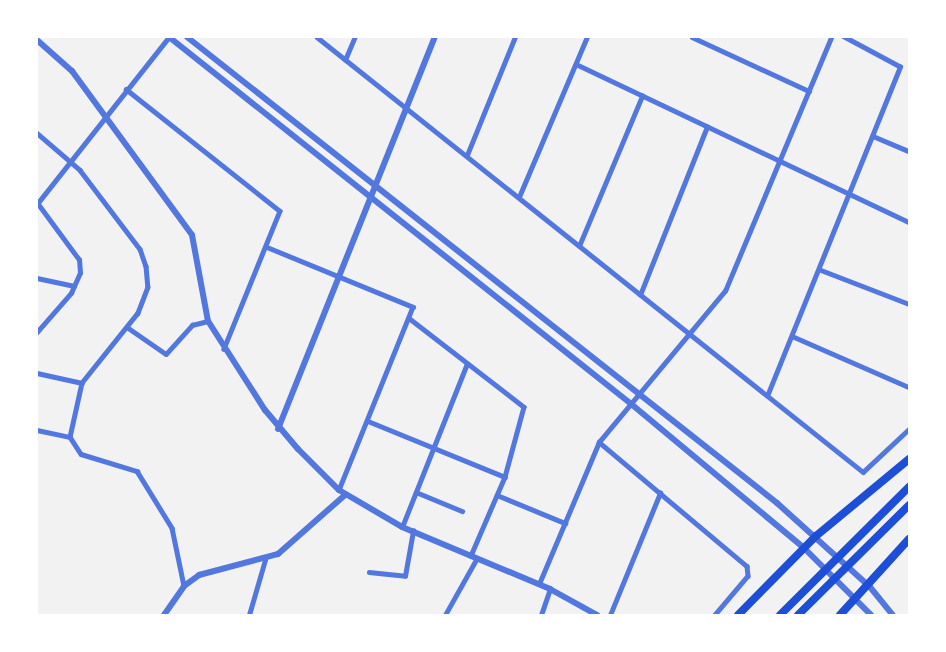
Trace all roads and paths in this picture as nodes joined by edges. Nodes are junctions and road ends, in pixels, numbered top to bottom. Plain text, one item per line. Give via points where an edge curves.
1 (170, 37) edge
2 (187, 37) edge
3 (317, 37) edge
4 (355, 37) edge
5 (435, 37) edge
6 (515, 37) edge
7 (587, 37) edge
8 (692, 37) edge
9 (831, 37) edge
10 (844, 37) edge
11 (37, 40) edge
12 (345, 60) junction
13 (576, 64) junction
14 (126, 89) junction
15 (809, 91) junction
16 (642, 96) junction
17 (406, 108) junction
18 (105, 120) junction
19 (707, 127) junction
20 (37, 133) edge
21 (873, 136) junction
22 (909, 151) edge
23 (467, 155) junction
24 (781, 161) junction
25 (71, 163) junction
26 (375, 186) junction
27 (519, 197) junction
28 (850, 197) junction
29 (370, 198) junction
30 (37, 203) edge
31 (909, 222) edge
32 (579, 246) junction
33 (267, 247) junction
34 (821, 270) junction
35 (341, 276) junction
36 (37, 278) edge
37 (74, 286) junction
38 (640, 295) junction
39 (909, 304) edge
40 (409, 318) junction
41 (208, 321) junction
42 (127, 327) junction
43 (37, 332) edge
44 (690, 334) junction
45 (792, 336) junction
46 (224, 350) junction
47 (467, 363) junction
48 (37, 373) edge
49 (82, 383) junction
50 (909, 387) edge
51 (637, 395) junction
52 (767, 396) junction
53 (630, 403) junction
54 (367, 421) junction
55 (278, 429) junction
56 (909, 429) edge
57 (37, 430) edge
58 (70, 437) junction
59 (599, 442) junction
60 (433, 448) junction
61 (909, 459) edge
62 (505, 477) junction
63 (909, 487) edge
64 (342, 492) junction
65 (416, 492) junction
66 (660, 492) junction
67 (497, 495) junction
68 (909, 506) edge
69 (462, 511) dead end
70 (565, 523) junction
71 (402, 527) junction
72 (413, 531) junction
73 (816, 536) junction
74 (909, 539) edge
75 (804, 548) junction
76 (474, 557) junction
77 (265, 559) junction
78 (369, 572) dead end
79 (538, 584) junction
80 (184, 586) junction
81 (870, 587) junction
82 (551, 589) junction
83 (857, 599) junction
84 (164, 615) edge
85 (249, 615) edge
86 (445, 615) edge
87 (541, 615) edge
88 (597, 615) edge
89 (610, 615) edge
90 (715, 615) edge
91 (738, 615) edge
92 (780, 615) edge
93 (798, 615) edge
94 (840, 615) edge
95 (871, 615) edge
96 (893, 615) edge

1 - 14 street
1 - 29 street
2 - 26 street
3 - 12 street
4 - 12 street
5 - 17 street
6 - 23 street
7 - 13 street
8 - 15 street
9 - 15 street
10 - 21 street via 900,67
11 - 18 street via 72,71
12 - 17 street
13 - 16 street
13 - 27 street
14 - 18 street
14 - 33 street via 280,211
15 - 24 street
16 - 19 street
16 - 32 street
17 - 23 street
17 - 26 street
18 - 25 street
18 - 41 street via 192,235
19 - 24 street
19 - 38 street
20 - 25 street
21 - 22 street
21 - 28 street
23 - 27 street
24 - 28 street
24 - 44 street via 725,291
25 - 30 street
25 - 42 street via 143,258 148,287
26 - 29 street
26 - 51 street
27 - 32 street
28 - 31 street
28 - 34 street
29 - 35 street
29 - 53 street
30 - 37 street via 79,260
32 - 38 street
33 - 35 street
33 - 46 street
34 - 39 street
34 - 45 street
35 - 40 street via 412,305
35 - 55 street
36 - 37 street
37 - 43 street
38 - 44 street
40 - 47 street
40 - 54 street
41 - 42 street via 185,330 166,354
41 - 46 street
42 - 49 street
44 - 51 street
44 - 52 street
45 - 50 street
45 - 52 street
46 - 55 street
47 - 60 street
47 - 62 street via 524,407
48 - 49 street
49 - 58 street
51 - 53 street
51 - 73 street
52 - 56 street via 863,472
53 - 59 street
53 - 75 street
54 - 60 street
54 - 64 street
55 - 64 street
57 - 58 street
58 - 80 street via 81,454 137,471 172,528
59 - 66 street
59 - 70 street
60 - 62 street
60 - 65 street
61 - 73 highway
62 - 67 street
63 - 92 highway
64 - 71 street
64 - 77 street via 300,538
65 - 69 street
65 - 71 street
66 - 89 street
66 - 90 street via 749,571
67 - 70 street
67 - 76 street
68 - 93 highway
70 - 79 street
71 - 72 street
72 - 76 street
72 - 78 street via 405,576
73 - 75 highway
73 - 81 street
74 - 81 highway
75 - 83 street
75 - 91 highway
76 - 79 street
76 - 86 street
77 - 80 street via 215,567
77 - 85 street
79 - 82 street
80 - 84 street
81 - 83 highway
81 - 96 street
82 - 87 street
82 - 88 street
83 - 94 highway
83 - 95 street

